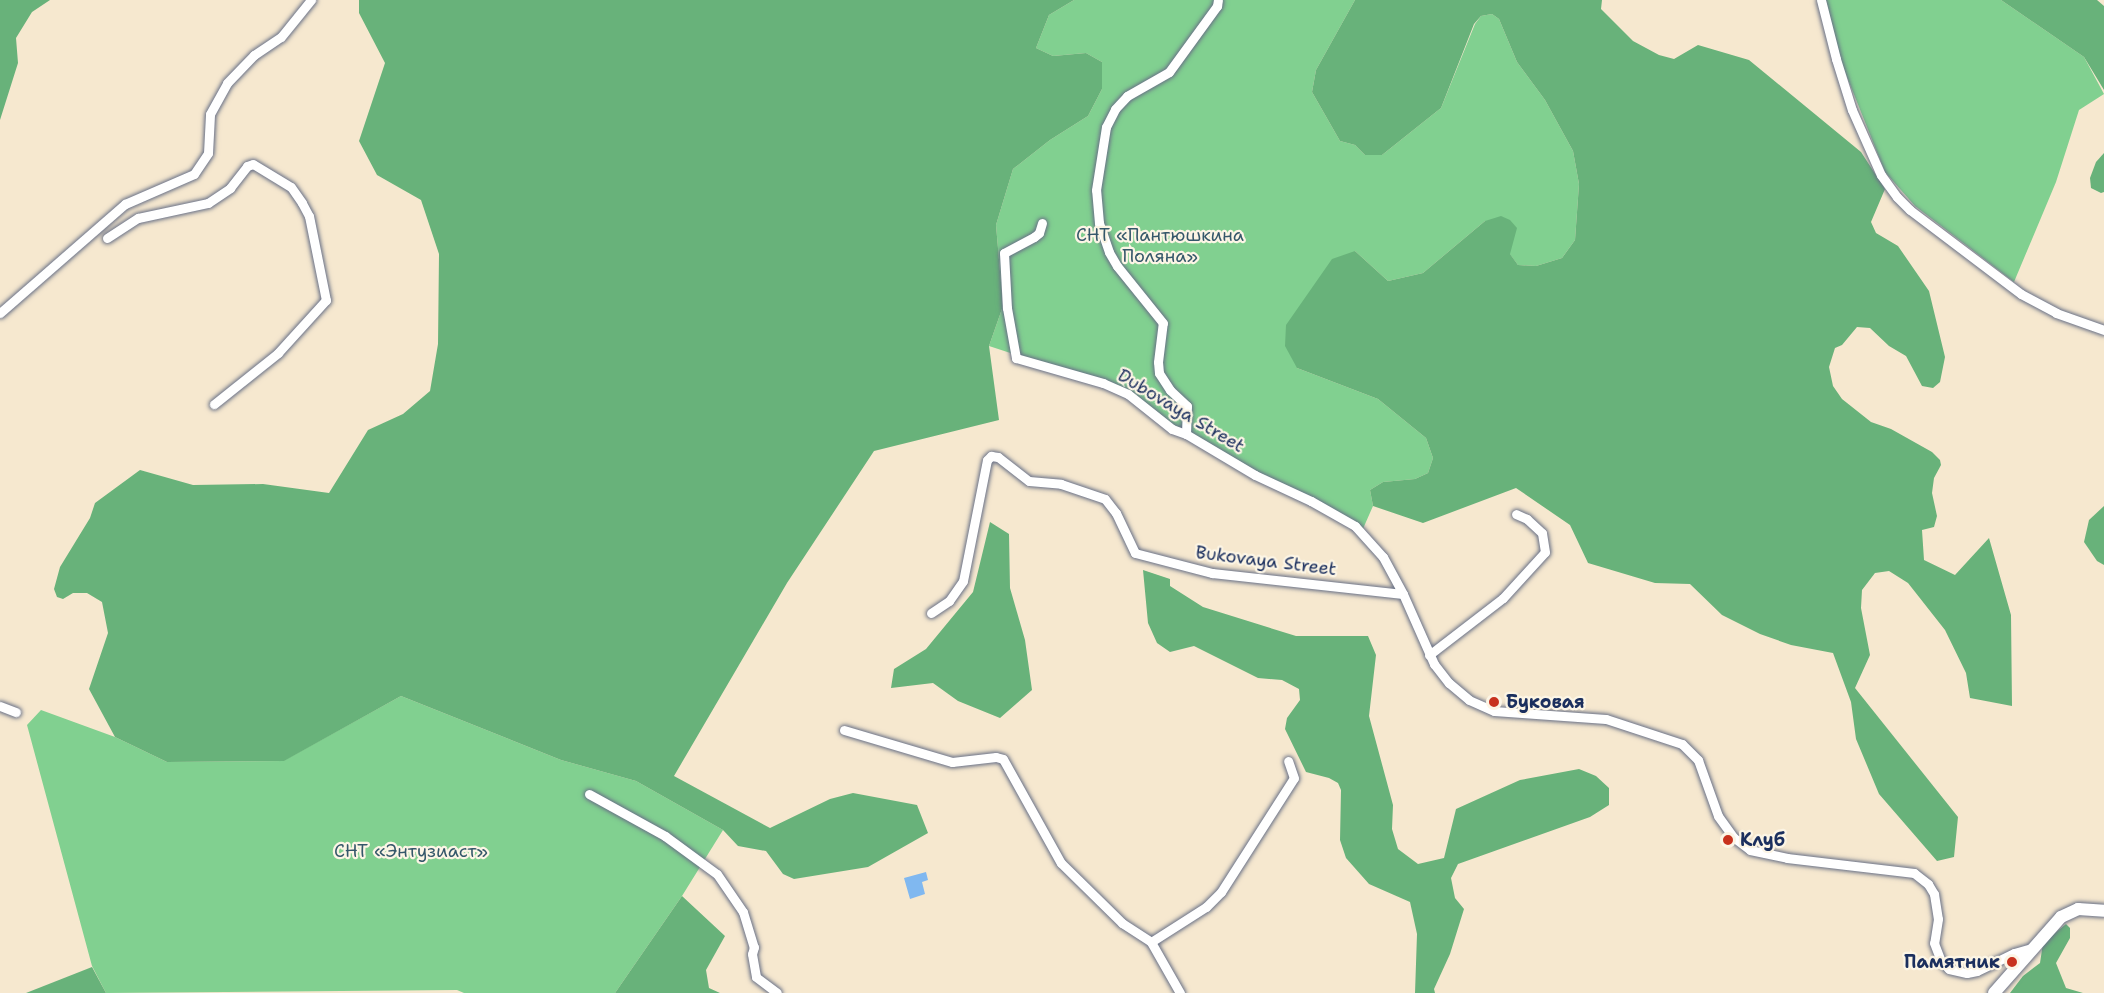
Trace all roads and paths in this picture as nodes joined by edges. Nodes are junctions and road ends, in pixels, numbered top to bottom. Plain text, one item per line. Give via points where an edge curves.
1 (311, 0) edge
2 (1218, 0) edge
3 (1821, 0) edge
4 (1042, 223) dead end
5 (107, 238) dead end
6 (0, 313) edge
7 (2104, 330) edge
8 (214, 404) dead end
9 (1186, 434) junction
10 (1516, 514) dead end
11 (1403, 594) junction
12 (931, 613) dead end
13 (1429, 655) junction
14 (0, 706) edge
15 (16, 712) dead end
16 (844, 730) dead end
17 (1288, 761) dead end
18 (589, 794) dead end
19 (2104, 911) edge
20 (1151, 942) junction
21 (2032, 948) junction
22 (777, 993) edge
23 (1180, 993) edge
24 (1994, 993) edge

1 - 6 street via 281,37 254,55 227,83 210,114 208,153 194,174 125,204
2 - 9 street, Dubovaya Street via 1179,60 1158,81 1127,96 1115,109 1106,127 1096,190 1099,223 1117,266 1163,323 1159,373 1187,406
3 - 7 street via 1852,110 1881,175 1897,197 2021,294 2056,313
4 - 9 street, Dubovaya Street via 1034,237 1004,253 1006,308 1016,358 1103,382 1128,394 1165,424
5 - 8 street via 138,218 208,203 230,188 253,164 291,187 302,203 309,216 326,300 278,353
9 - 11 street, Dubovaya Street via 1255,475 1355,526 1383,557
10 - 13 street via 1542,533 1545,552 1503,598
11 - 12 street, Bukovaya Street via 1212,573 1135,554 1105,499 1061,484 1029,481 998,457 991,456 987,460 963,580 949,601
11 - 13 street
13 - 21 street via 1459,692 1484,708 1606,719 1682,744 1698,760 1718,816 1733,837 1750,850 1914,873 1934,894 1938,919 1934,943 1949,969 1977,971
14 - 15 street
16 - 20 street via 952,762 996,756 1003,759 1062,863 1122,923
17 - 20 street via 1294,778 1221,892 1206,907
18 - 22 street via 665,836 717,874 743,912 754,947 756,977
19 - 21 street via 2088,908 2069,912 2050,926
20 - 23 street
21 - 24 street

